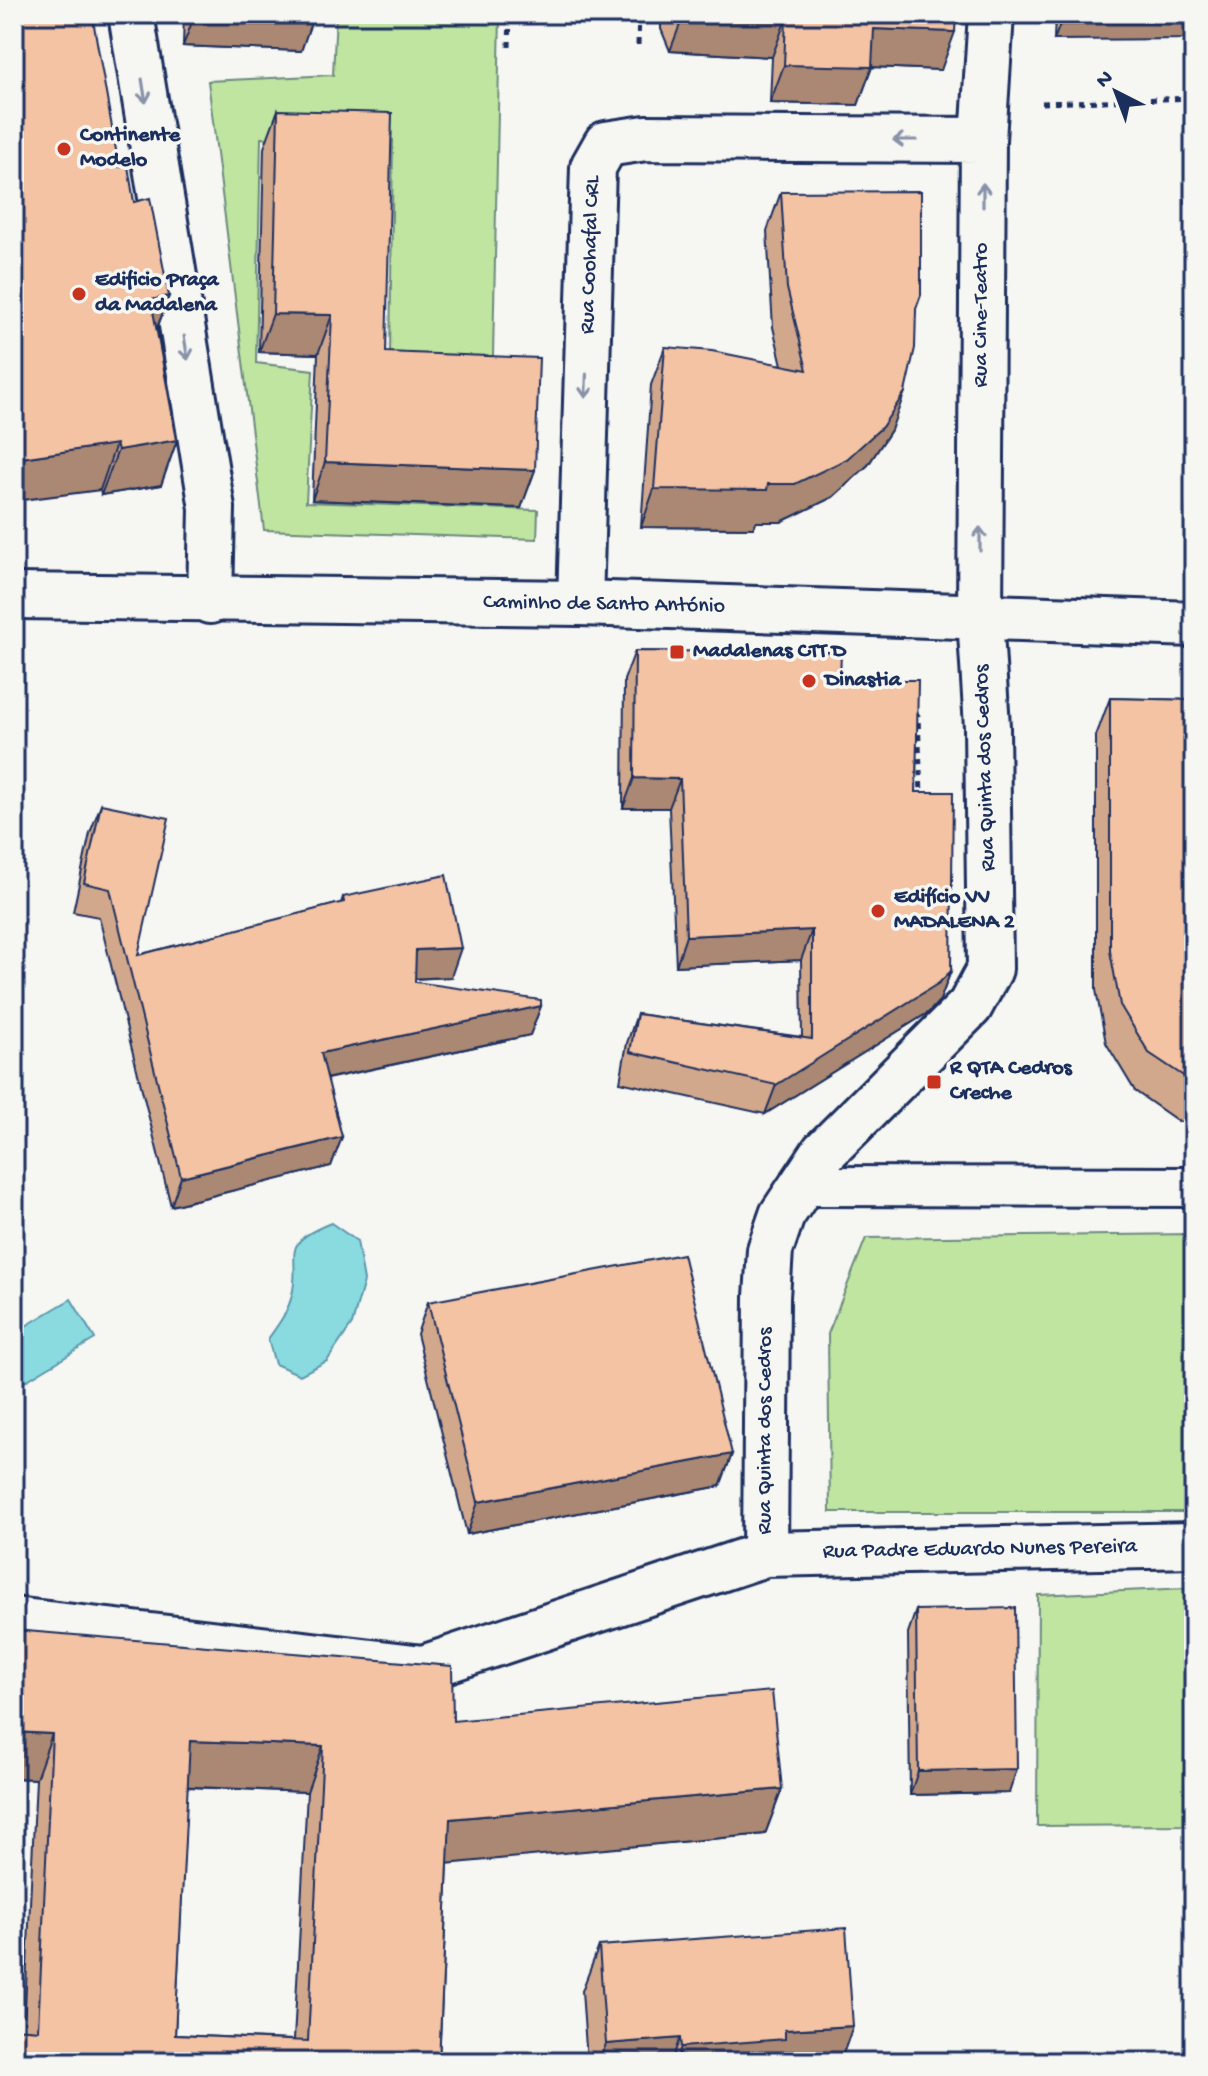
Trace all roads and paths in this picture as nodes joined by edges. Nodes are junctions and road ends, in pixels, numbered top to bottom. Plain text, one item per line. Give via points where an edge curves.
1 (131, 14) edge
2 (510, 14) edge
3 (639, 14) edge
4 (991, 14) edge
5 (638, 45) dead end
6 (509, 47) dead end
7 (1194, 98) edge
8 (1037, 103) dead end
9 (983, 140) junction
10 (14, 596) edge
11 (210, 601) junction
12 (580, 603) junction
13 (980, 617) junction
14 (1194, 624) edge
15 (909, 701) edge
16 (927, 806) edge
17 (800, 1186) junction
18 (1194, 1187) edge
19 (1194, 1545) edge
20 (765, 1554) junction
21 (14, 1620) edge

1 -> 11 street via 212,508
2 - 6 path
3 - 5 path
4 - 9 street, Rua Cine-Teatro
7 - 8 path
9 -> 12 street, Rua Coohafal CRL via 646,138 606,144 593,167
13 -> 9 street, Rua Cine-Teatro
10 - 11 street, Caminho de Santo António
11 - 12 street, Caminho de Santo António
12 - 13 street, Caminho de Santo António
13 - 14 street, Caminho de Santo António
13 - 17 street, Rua Quinta dos Cedros via 990,969 970,1006 824,1152
15 - 16 path via 918,716 920,789
17 - 18 lane
17 - 20 street, Rua Quinta dos Cedros via 770,1250
19 - 20 street, Rua Padre Eduardo Nunes Pereira
20 - 21 street, Rua Quinta dos Cedros via 423,1668

